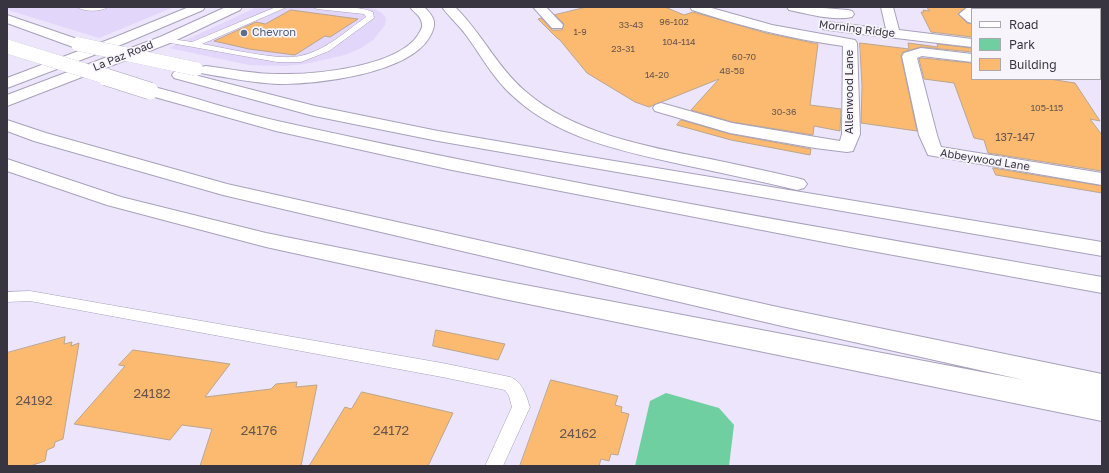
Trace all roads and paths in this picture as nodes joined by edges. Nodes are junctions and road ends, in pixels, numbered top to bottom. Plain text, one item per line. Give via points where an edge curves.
1 (81, 7) edge
2 (104, 7) edge
3 (199, 7) edge
4 (236, 7) edge
5 (284, 7) edge
6 (317, 7) edge
7 (416, 7) edge
8 (448, 7) edge
9 (539, 7) edge
10 (793, 7) edge
11 (887, 7) edge
12 (696, 8) edge
13 (847, 10) edge
14 (767, 14) dead end
15 (7, 20) edge
16 (812, 23) dead end
17 (557, 25) dead end
18 (751, 25) junction
19 (893, 33) junction
20 (165, 40) junction
21 (971, 43) edge
22 (195, 44) junction
23 (8, 46) edge
24 (971, 58) edge
25 (187, 72) junction
26 (7, 83) edge
27 (7, 100) edge
28 (661, 108) dead end
29 (7, 126) edge
30 (7, 165) edge
31 (1102, 179) edge
32 (1102, 248) edge
33 (1102, 285) edge
34 (7, 297) edge
35 (1102, 386) edge
36 (1102, 408) edge
37 (494, 466) edge

1 - 2 lane
3 - 26 main road, La Paz Road
4 - 20 main road, La Paz Road
5 - 22 lane
6 - 22 lane via 366,12 370,14 370,18 326,49 301,59 277,59
7 - 25 main road via 424,14 429,27 421,41 400,56 368,68 324,76 280,79
8 - 32 main road via 519,93 550,115 606,140 644,151
9 - 17 main road
10 - 13 main road via 825,13
11 - 19 main road
12 - 18 main road, Allenwood Lane
14 - 18 main road
15 - 25 main road, bridge via 78,44
16 - 19 main road, Morning Ridge
18 - 28 main road, Allenwood Lane via 850,43 851,134 847,147 730,128
19 - 21 main road, Morning Ridge
20 - 22 lane
20 - 27 main road, La Paz Road
23 - 33 main road, bridge via 150,91 276,126 452,164
24 - 31 main road, Abbeywood Lane via 921,52 909,56 934,151
25 - 32 main road via 314,110 438,136
29 - 35 main road via 223,189 774,316
30 - 36 main road via 114,201 266,240 504,290
34 - 37 lane via 30,296 510,384 518,394 521,407

